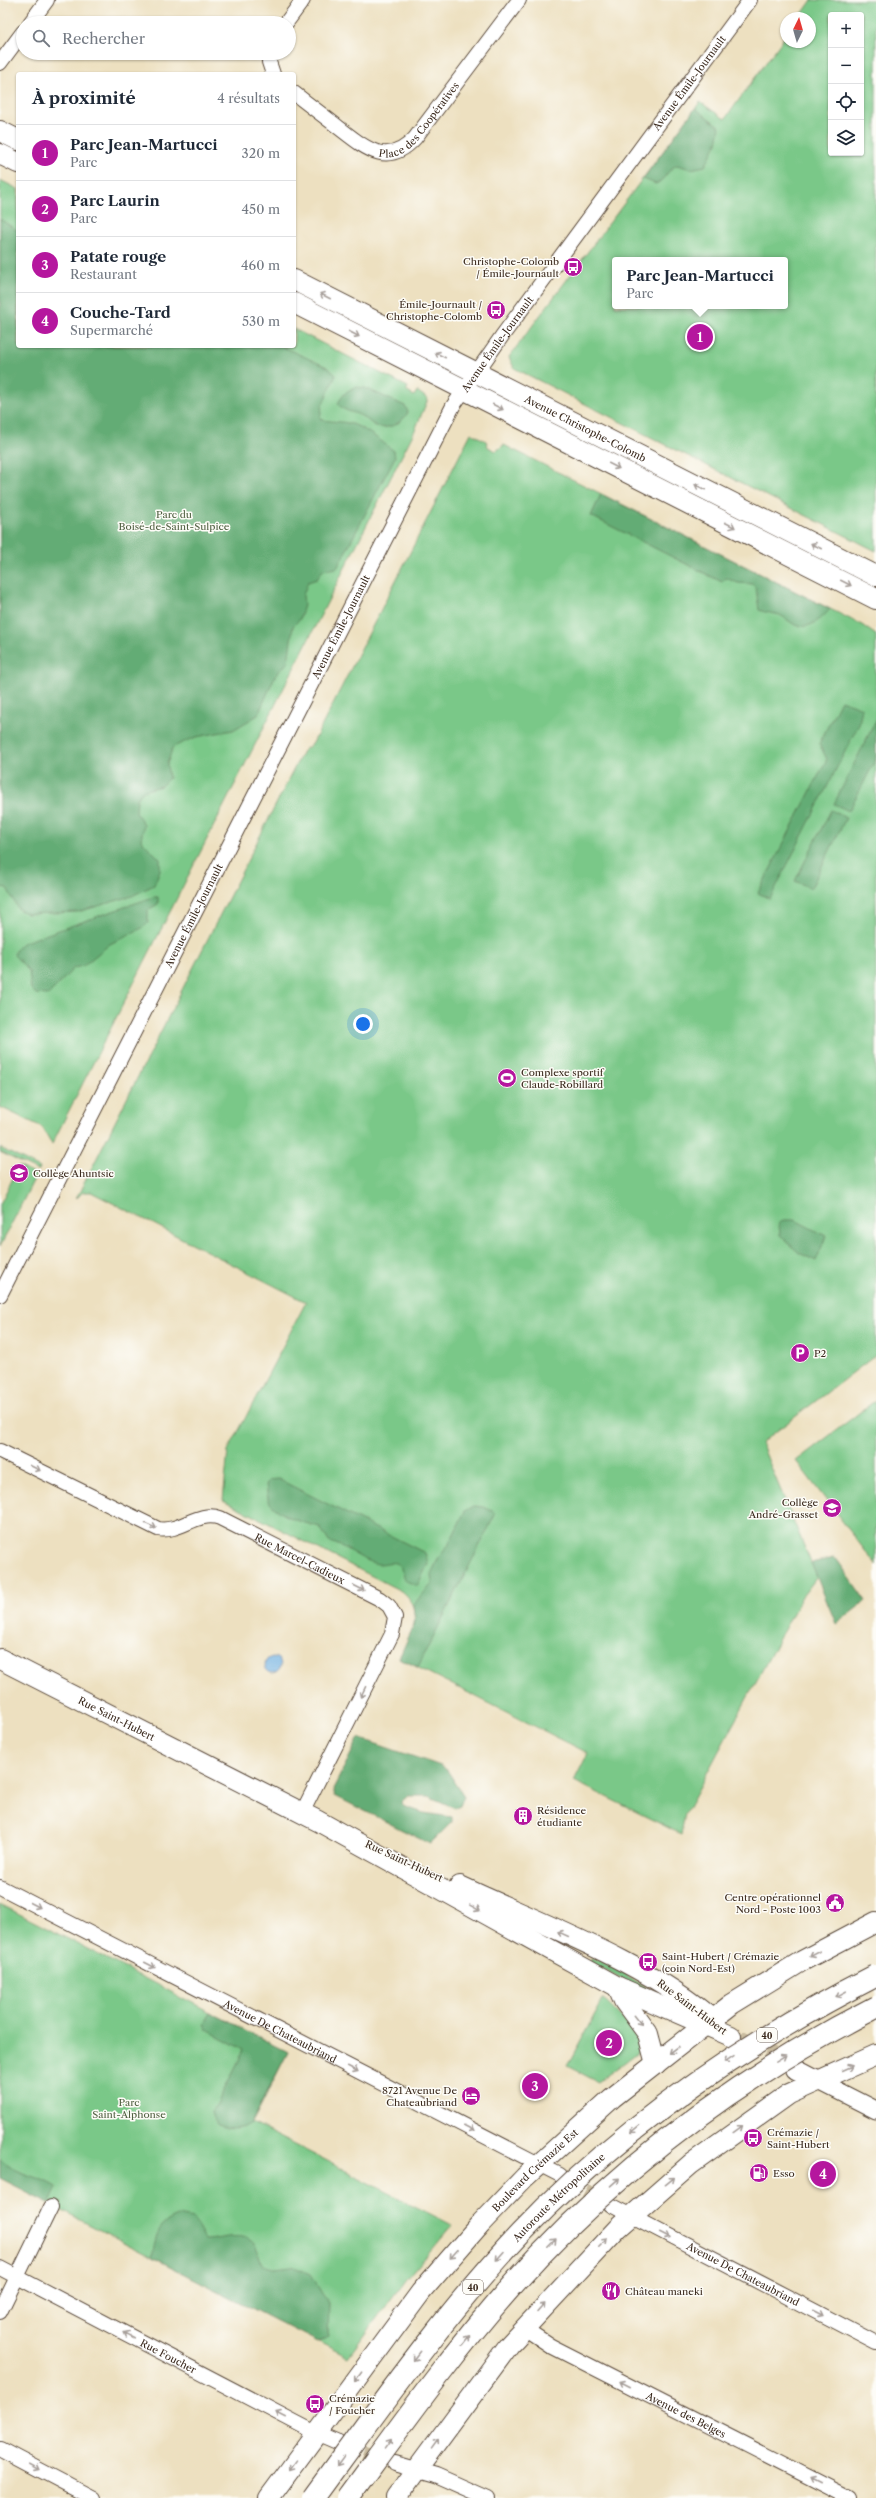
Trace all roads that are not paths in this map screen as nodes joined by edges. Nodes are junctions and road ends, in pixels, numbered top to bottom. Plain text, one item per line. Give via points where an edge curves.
1 (47, 0) edge
2 (303, 0) edge
3 (519, 0) edge
4 (750, 0) edge
5 (35, 16) edge
6 (291, 16) edge
7 (16, 41) edge
8 (269, 60) edge
9 (0, 63) edge
10 (272, 72) edge
11 (296, 95) edge
12 (0, 131) edge
13 (16, 139) edge
14 (0, 154) edge
15 (16, 162) edge
16 (296, 281) edge
17 (296, 304) edge
18 (475, 372) junction
19 (464, 390) junction
20 (876, 576) edge
21 (876, 598) edge
22 (0, 1295) edge
23 (0, 1451) edge
24 (0, 1659) edge
25 (310, 1817) junction
26 (0, 1887) edge
27 (876, 1922) edge
28 (875, 1976) edge
29 (618, 1987) junction
30 (876, 2007) edge
31 (709, 2023) junction
32 (876, 2055) edge
33 (656, 2064) junction
34 (796, 2069) tunnel mouth
35 (817, 2080) junction
36 (876, 2110) edge
37 (539, 2165) junction
38 (560, 2175) tunnel mouth
39 (611, 2205) tunnel mouth
40 (51, 2207) dead end
41 (630, 2216) junction
42 (0, 2268) edge
43 (17, 2277) junction
44 (0, 2312) edge
45 (524, 2328) junction
46 (876, 2343) edge
47 (316, 2433) junction
48 (337, 2442) tunnel mouth
49 (0, 2449) edge
50 (394, 2463) tunnel mouth
51 (416, 2470) junction
52 (93, 2498) edge
53 (269, 2498) edge
54 (313, 2498) edge
55 (348, 2498) edge
56 (396, 2498) edge
57 (488, 2498) edge
58 (850, 2498) edge

1 - 5 street
2 - 6 street
3 - 11 street, Place des Coopératives via 416,138 402,150 384,154 367,149
4 - 18 street, Avenue Émile-Journault
7 - 9 street
8 - 10 street
12 - 13 main road
14 - 15 main road
18 -> 16 main road, Avenue Christophe-Colomb
17 -> 19 main road, Avenue Christophe-Colomb
18 - 19 street, Avenue Émile-Journault
20 -> 18 main road, Avenue Christophe-Colomb
19 -> 21 main road, Avenue Christophe-Colomb
19 - 22 street, Avenue Émile-Journault via 431,446
23 -> 25 street, Rue Marcel-Cadieux via 158,1529 173,1528 209,1516 220,1518 380,1599 389,1606 395,1617 392,1634
24 - 25 main road, Rue Saint-Hubert
25 -> 29 main road, Rue Saint-Hubert
31 -> 25 main road, Rue Saint-Hubert via 657,1980
26 -> 37 street, Avenue De Chateaubriand
27 -> 31 main road, Boulevard Crémazie Est via 776,1976 732,2004
28 -> 54 highway, Autoroute Métropolitaine / 40, bridge via 774,2031 714,2069 638,2126 568,2187 521,2234 453,2310
29 - 31 main road, Rue Saint-Hubert
29 -> 33 main road via 624,2002 648,2034
55 -> 30 highway, bridge via 431,2385 499,2301 542,2252 612,2185 671,2135 748,2080 796,2050
31 -> 33 main road, Boulevard Crémazie Est
35 -> 32 main road
33 - 37 main road, Boulevard Crémazie Est via 612,2098
34 - 35 main road
35 - 36 street
41 -> 35 main road via 739,2128 796,2090
37 - 38 street, Avenue De Chateaubriand
37 -> 47 main road, Boulevard Crémazie Est via 498,2205 438,2271
39 - 41 street, Avenue De Chateaubriand
40 - 43 street
45 -> 41 main road
41 -> 46 street, Avenue De Chateaubriand
42 - 43 street, Rue Foucher
43 - 44 street
47 -> 43 street, Rue Foucher
51 -> 45 main road
58 -> 45 street, Avenue des Belges via 551,2346
47 - 48 street, Rue Foucher
47 -> 53 main road, Boulevard Crémazie Est
49 -> 52 street
50 - 51 street
51 - 56 main road
51 - 57 street via 436,2475

